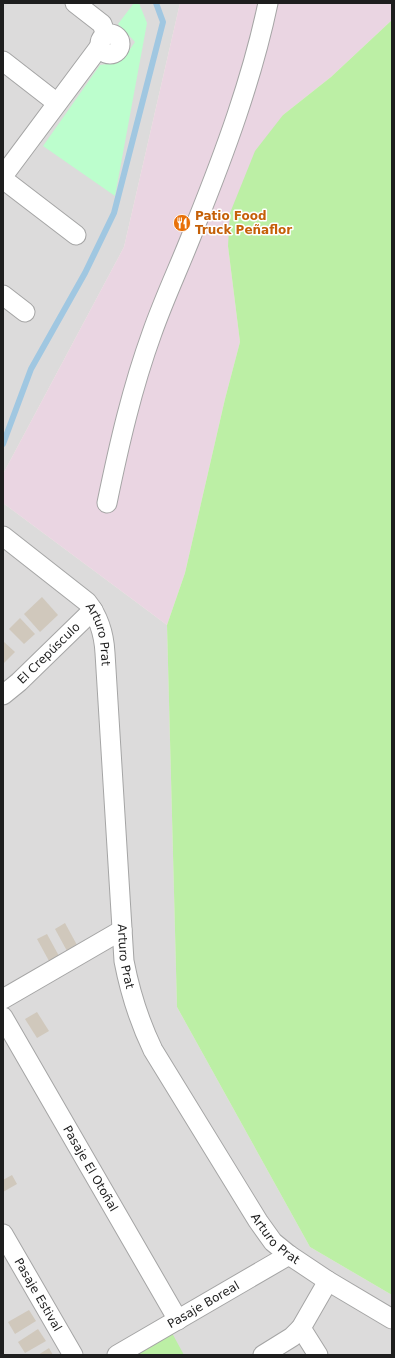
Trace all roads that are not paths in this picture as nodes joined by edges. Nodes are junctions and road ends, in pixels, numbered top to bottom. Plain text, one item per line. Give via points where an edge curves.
1 (75, 3) edge
2 (268, 3) edge
3 (3, 61) edge
4 (57, 103) junction
5 (3, 177) edge
6 (76, 235) dead end
7 (3, 295) edge
8 (25, 312) dead end
9 (107, 503) dead end
10 (5, 541) edge
11 (93, 610) junction
12 (3, 695) edge
13 (122, 930) junction
14 (3, 999) edge
15 (3, 1017) edge
16 (3, 1234) edge
17 (289, 1255) junction
18 (328, 1281) junction
19 (392, 1319) edge
20 (178, 1320) junction
21 (301, 1328) junction
22 (73, 1355) edge
23 (117, 1355) edge
24 (263, 1355) edge
25 (318, 1355) edge

1 - 4 street via 102,24 103,40
2 - 9 street via 254,62 221,161 168,289 137,380 125,420
3 - 4 street
4 - 5 street
5 - 6 street
7 - 8 street
10 - 11 street, Arturo Prat via 87,602
11 - 12 street, El Crepúsculo
11 - 13 street, Arturo Prat via 105,642
13 - 14 street
13 - 17 street, Arturo Prat via 124,961 129,984 153,1050 265,1232
15 - 20 street, Pasaje El Otoñal
16 - 22 street, Pasaje Estival
17 - 18 street, Arturo Prat
17 - 20 street, Pasaje Boreal
18 - 19 street, Arturo Prat
18 - 21 street
20 - 23 street, Pasaje Boreal
21 - 24 street via 292,1337
21 - 25 street

